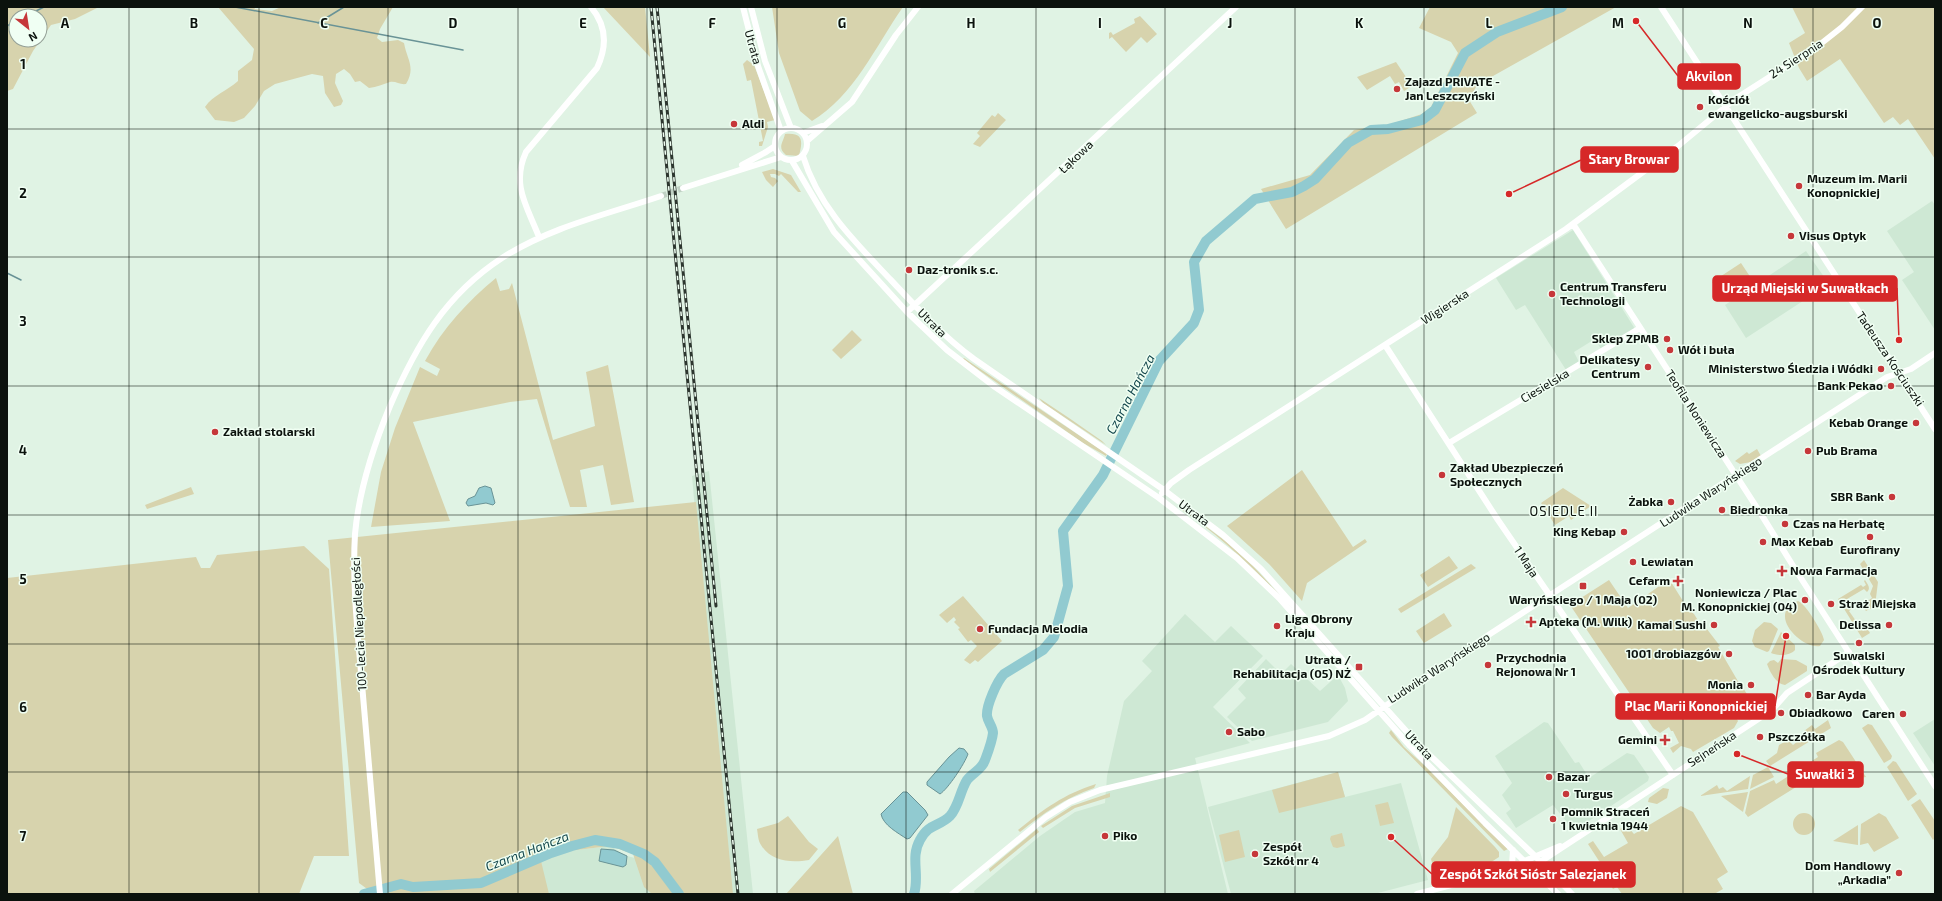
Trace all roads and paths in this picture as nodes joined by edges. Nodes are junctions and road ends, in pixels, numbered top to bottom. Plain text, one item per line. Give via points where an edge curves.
1 (591, 7) edge
2 (743, 7) edge
3 (751, 7) edge
4 (918, 7) edge
5 (1236, 7) edge
6 (1661, 7) edge
7 (1862, 7) edge
8 (1726, 107) junction
9 (827, 123) junction
10 (790, 128) junction
11 (781, 131) junction
12 (803, 133) junction
13 (807, 141) junction
14 (775, 146) junction
15 (803, 156) junction
16 (781, 157) junction
17 (792, 161) junction
18 (717, 176) junction
19 (684, 188) tunnel mouth
20 (661, 196) tunnel mouth
21 (1573, 224) junction
22 (539, 237) junction
23 (915, 306) junction
24 (907, 312) junction
25 (1640, 328) junction
26 (1385, 345) junction
27 (1935, 353) edge
28 (1899, 373) junction
29 (1935, 429) edge
30 (1449, 443) junction
31 (1736, 477) junction
32 (1164, 490) junction
33 (1159, 498) junction
34 (1551, 596) junction
35 (1849, 652) junction
36 (1383, 706) junction
37 (1377, 710) junction
38 (1673, 775) junction
39 (1935, 786) edge
40 (1571, 842) junction
41 (1513, 850) junction
42 (1536, 857) junction
43 (1525, 861) junction
44 (1540, 862) junction
45 (1512, 866) junction
46 (1531, 867) junction
47 (1497, 873) junction
48 (380, 894) edge
49 (952, 894) edge
50 (1417, 894) edge
51 (1558, 894) edge
52 (1572, 894) edge

1 - 22 street via 600,19 604,34 604,50 600,62 535,140 521,164 519,182
2 - 11 street, Utrata via 758,66
3 - 10 street, Utrata via 765,61
4 - 9 street via 896,35 859,92 846,108
5 - 23 street, Łąkowa
6 - 8 street, Tadeusza Kościuszki
7 - 8 street, 24 Sierpnia via 1818,46
8 - 21 street, Wigierska
8 - 28 street, Tadeusza Kościuszki
9 - 12 street
9 - 13 street
10 - 11 street
10 - 12 street
11 - 14 street via 776,138
12 - 13 street
13 - 15 street
14 - 16 street
14 - 18 street via 749,162
15 - 17 street
15 - 23 street, Utrata via 814,183 840,225
16 - 17 street
16 - 18 street
17 - 24 street, Utrata via 839,239
18 - 19 street
20 - 22 street, 100-lecia Niepodległości
21 - 25 street, Teofila Noniewicza
21 - 26 street, Wigierska
22 - 48 street, 100-lecia Niepodległości via 502,258 476,277 462,289 433,324 421,341 402,379 373,448 355,533 354,576
23 - 24 street, Łąkowa
23 - 32 street, Utrata via 953,344
24 - 33 street, Utrata via 947,350 995,387
25 - 30 street, Ciesielska
25 - 31 street, Teofila Noniewicza
26 - 30 street, 1 Maja
26 - 32 street, Wigierska via 1189,470
27 - 28 street, Ludwika Waryńskiego via 1911,369
28 - 29 street, Tadeusza Kościuszki
28 - 31 street, Ludwika Waryńskiego via 1887,377
30 - 34 street, 1 Maja
31 - 34 street, Ludwika Waryńskiego
31 - 35 street, Teofila Noniewicza
32 - 33 street, Wigierska
32 - 36 street, Utrata via 1223,535 1261,569
33 - 37 street, Utrata via 1215,539 1256,576
34 - 36 street, Ludwika Waryńskiego
34 - 38 street, 1 Maja
35 - 38 street, Sejneńska via 1786,693 1774,709
35 - 39 street, Teofila Noniewicza
36 - 37 street, Ludwika Waryńskiego
36 - 42 street, Utrata via 1447,773
37 - 41 street, Utrata
37 - 49 street, Ludwika Waryńskiego via 1365,720 1329,736 1100,790 1070,802 1037,824
38 - 40 street, Sejneńska
40 - 42 street, Sejneńska
40 - 44 street, Sejneńska
41 - 43 street, Utrata
41 - 45 street
42 - 43 street, Sejneńska
42 - 44 street, Utrata
43 - 45 street, Sejneńska
43 - 46 street, Utrata
44 - 46 street, Sejneńska
44 - 52 street, Utrata
45 - 47 street, Sejneńska
46 - 47 street, Sejneńska
46 - 51 street, Utrata
47 - 50 street, Sejneńska

